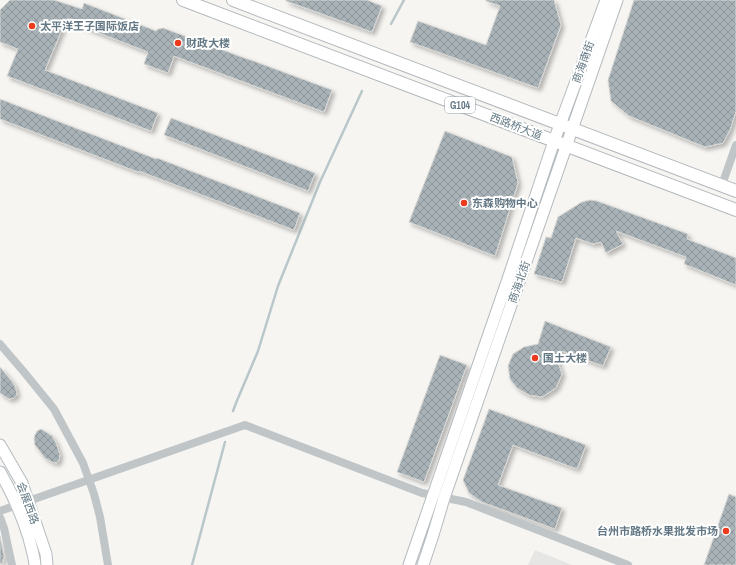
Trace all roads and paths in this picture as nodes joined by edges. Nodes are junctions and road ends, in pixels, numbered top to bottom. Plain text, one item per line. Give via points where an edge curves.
1 (183, 0) edge
2 (233, 0) edge
3 (606, 0) edge
4 (617, 0) edge
5 (560, 124) junction
6 (572, 128) junction
7 (554, 141) junction
8 (567, 145) junction
9 (736, 145) edge
10 (722, 185) junction
11 (736, 191) edge
12 (736, 210) edge
13 (0, 344) edge
14 (0, 445) edge
15 (0, 472) edge
16 (89, 480) junction
17 (438, 496) junction
18 (28, 501) junction
19 (16, 505) junction
20 (0, 511) edge
21 (0, 517) edge
22 (12, 565) edge
23 (35, 565) edge
24 (47, 565) edge
25 (108, 565) edge
26 (409, 565) edge
27 (423, 565) edge
28 (628, 565) edge

1 - 7 main road, 西路桥大道 / G104
2 - 5 main road, 西路桥大道 / G104
3 - 5 main road, 商海南街
4 - 6 main road, 商海北街
5 - 6 main road, 西路桥大道 / G104
5 - 7 main road, 商海北街
6 - 8 main road, 商海北街
6 - 10 main road, 西路桥大道 / G104
7 - 8 main road, 西路桥大道 / G104
7 - 17 main road, 商海北街
8 - 12 main road, 西路桥大道 / G104
8 - 17 main road, 商海北街
9 - 10 street
10 - 11 main road, 西路桥大道 / G104
13 - 16 street via 54,409 83,463
14 - 18 main road, 会展西路 via 22,483
15 - 19 main road, 会展西路
16 - 17 street via 244,425 422,493
16 - 18 street
16 - 25 street via 100,518
17 - 26 main road, 商海北街
17 - 27 main road, 商海北街 via 433,535
17 - 28 street via 466,502
18 - 19 street
18 - 24 main road, 会展西路 via 46,554
19 - 20 street
19 - 23 main road, 会展西路 via 24,521
21 - 22 street

